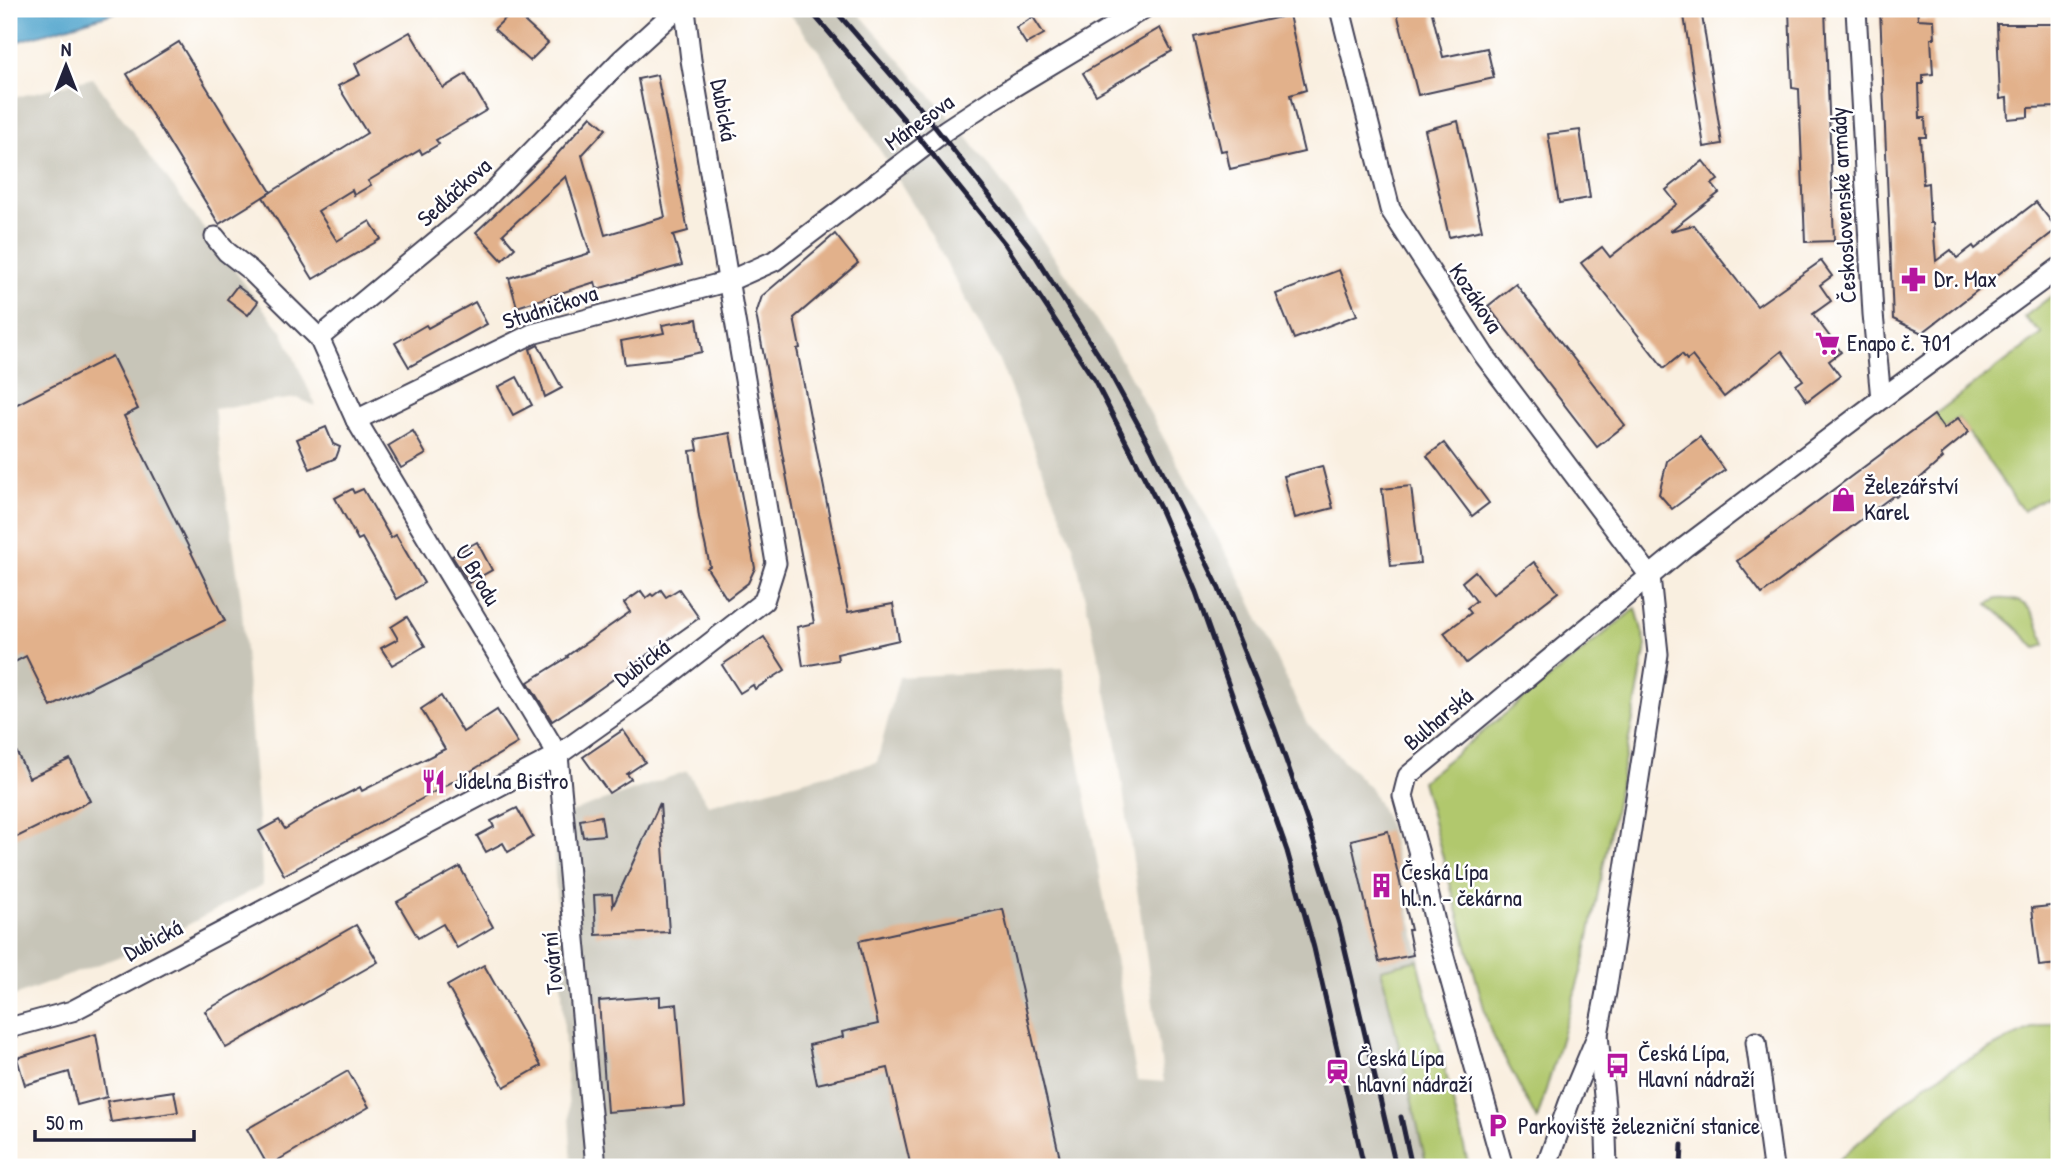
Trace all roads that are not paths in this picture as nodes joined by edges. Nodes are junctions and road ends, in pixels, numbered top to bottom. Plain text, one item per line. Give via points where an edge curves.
1 (677, 9) edge
2 (685, 9) edge
3 (1143, 9) edge
4 (1340, 9) edge
5 (1856, 9) edge
6 (215, 237) dead end
7 (2059, 268) edge
8 (729, 281) junction
9 (318, 338) junction
10 (1881, 399) junction
11 (356, 420) junction
12 (1650, 576) junction
13 (558, 754) junction
14 (9, 1028) edge
15 (1598, 1034) junction
16 (1756, 1042) dead end
17 (596, 1167) edge
18 (1503, 1167) edge
19 (1546, 1167) edge
20 (1607, 1167) edge
21 (1773, 1167) edge

1 - 9 street, Sedláčkova via 481,204
2 - 8 street, Dubická
3 - 8 street, Mánesova via 946,130 774,261
4 - 12 street, Kozákova via 1390,209 1484,355
5 - 10 street, Československé armády
6 - 9 street
7 - 10 street, Bulharská
8 - 11 street, Studničkova via 532,334
8 - 13 street, Dubická via 776,563 764,601
9 - 11 street
10 - 12 street, Bulharská
11 - 13 street, U Brodu
12 - 15 street via 1658,654
12 - 18 street, Bulharská via 1408,776 1403,796
13 - 14 street, Dubická via 72,1011
13 - 17 street, Tovární
15 - 19 street
15 - 20 street
16 - 21 street

